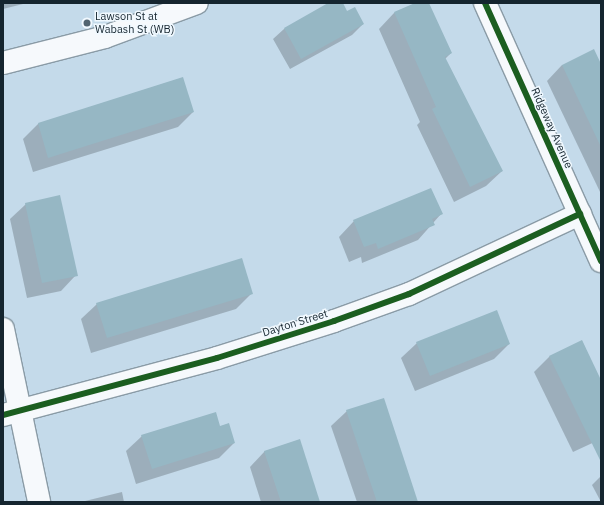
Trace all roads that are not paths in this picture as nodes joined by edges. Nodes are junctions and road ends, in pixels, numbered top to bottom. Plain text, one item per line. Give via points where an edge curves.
1 (197, 3) edge
2 (485, 3) edge
3 (3, 63) edge
4 (580, 214) junction
5 (601, 261) edge
6 (3, 329) edge
7 (11, 414) edge
8 (38, 502) edge

1 - 3 street via 105,37
2 - 4 street, Ridgeway Avenue
4 - 5 street, Ridgeway Avenue
4 - 7 street, Dayton Street via 409,294 334,321 217,358
6 - 7 street
7 - 8 street

